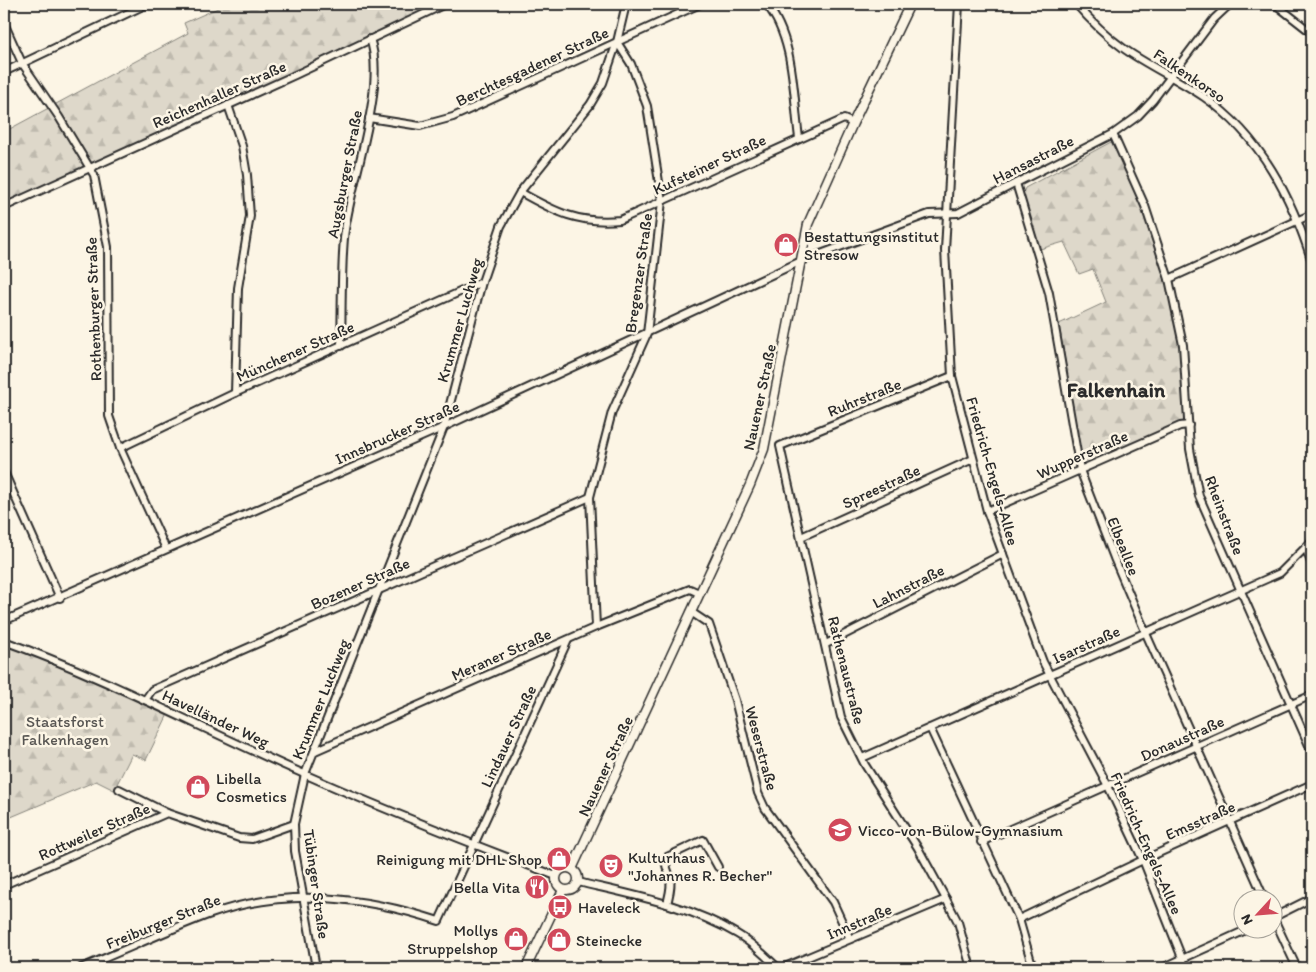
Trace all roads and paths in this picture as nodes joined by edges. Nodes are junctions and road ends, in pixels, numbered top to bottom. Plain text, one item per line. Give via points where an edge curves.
1 (147, 4) edge
2 (445, 4) edge
3 (626, 4) edge
4 (700, 4) edge
5 (766, 4) edge
6 (910, 4) edge
7 (959, 4) edge
8 (1076, 4) edge
9 (1230, 4) edge
10 (1275, 4) edge
11 (4, 22) edge
12 (1312, 33) edge
13 (370, 39) junction
14 (616, 42) junction
15 (22, 63) junction
16 (4, 72) edge
17 (1171, 76) junction
18 (228, 105) junction
19 (369, 118) junction
20 (853, 123) junction
21 (1113, 134) junction
22 (799, 138) junction
23 (90, 166) junction
24 (1016, 183) junction
25 (520, 192) junction
26 (662, 201) junction
27 (4, 207) edge
28 (947, 212) junction
29 (1312, 214) edge
30 (1299, 220) junction
31 (799, 262) junction
32 (1312, 262) edge
33 (1169, 279) junction
34 (482, 282) junction
35 (647, 334) junction
36 (341, 346) junction
37 (952, 376) junction
38 (236, 393) junction
39 (1189, 425) junction
40 (444, 427) junction
41 (786, 444) joint
42 (120, 448) junction
43 (973, 459) junction
44 (1080, 470) junction
45 (4, 472) edge
46 (590, 497) junction
47 (987, 511) junction
48 (801, 538) junction
49 (1312, 541) edge
50 (166, 549) junction
51 (1306, 549) junction
52 (1003, 554) junction
53 (1312, 565) edge
54 (378, 590) junction
55 (1241, 591) junction
56 (699, 593) junction
57 (60, 598) junction
58 (691, 612) junction
59 (4, 621) edge
60 (596, 627) junction
61 (1145, 632) junction
62 (568, 640) junction
63 (4, 641) edge
64 (826, 644) junction
65 (1050, 675) junction
66 (1312, 695) edge
67 (145, 700) junction
68 (1292, 704) junction
69 (930, 728) junction
70 (1196, 746) junction
71 (315, 750) junction
72 (1312, 752) edge
73 (862, 758) junction
74 (305, 774) junction
75 (1312, 784) edge
76 (1108, 786) junction
77 (119, 789) dead end
78 (167, 813) junction
79 (1229, 822) junction
80 (294, 824) junction
81 (981, 842) junction
82 (473, 844) junction
83 (1142, 860) junction
84 (718, 867) dead end
85 (572, 869) junction
86 (556, 876) junction
87 (578, 882) junction
88 (4, 885) edge
89 (563, 890) junction
90 (1260, 890) edge
91 (302, 898) junction
92 (1312, 898) edge
93 (946, 899) junction
94 (667, 904) junction
95 (1284, 913) edge
96 (1019, 919) junction
97 (1234, 936) edge
98 (850, 939) junction
99 (1284, 940) edge
100 (1183, 959) junction
101 (82, 968) edge
102 (316, 968) edge
103 (526, 968) edge
104 (778, 968) edge
105 (782, 968) edge
106 (971, 968) edge
107 (1033, 968) edge
108 (1162, 968) edge
109 (1186, 968) edge
110 (1297, 968) edge

1 - 15 street
2 - 13 street, Reichenhaller Straße
3 - 14 street, Krummer Luchweg
4 - 14 street, Berchtesgadener Straße
5 - 22 street via 775,14 788,50
6 - 20 main road, Nauener Straße
7 - 28 street, Friedrich-Engels-Allee
8 - 17 street, Falkenkorso via 1123,48
9 - 17 street, Hansastraße via 1214,19
10 - 12 street
11 - 15 street, Rothenburger Straße
13 - 18 street, Reichenhaller Straße
13 - 19 street, Augsburger Straße via 374,49 374,78
14 - 19 street, Berchtesgadener Straße via 453,117 408,125
14 - 25 street, Krummer Luchweg via 602,83 590,105
14 - 26 street, Bregenzer Straße via 631,64 647,106
15 - 16 street
15 - 23 street, Rothenburger Straße
17 - 21 street, Hansastraße via 1146,109
17 - 30 street, Falkenkorso via 1205,98 1252,141 1275,174
18 - 23 street, Reichenhaller Straße
18 - 38 street via 242,146 250,216 238,288
19 - 36 street, Augsburger Straße via 344,237
20 - 22 street, Kufsteiner Straße via 844,119
20 - 31 main road, Nauener Straße via 813,211
21 - 24 street, Hansastraße
21 - 33 street, Rheinstraße via 1146,206
22 - 26 street, Kufsteiner Straße
23 - 27 street, Reichenhaller Straße
23 - 42 street, Rothenburger Straße via 108,247 109,416
24 - 28 street, Hansastraße via 958,213
24 - 44 street, Elbeallee via 1049,293
25 - 26 street, Kufsteiner Straße via 567,217 600,222 620,220
25 - 34 street, Krummer Luchweg via 501,226
26 - 35 street, Bregenzer Straße
28 - 31 street, Hansastraße via 929,214
28 - 37 street, Friedrich-Engels-Allee via 945,250
29 - 30 street
30 - 32 street, Falkenkorso
30 - 33 street
31 - 35 street, Innsbrucker Straße
31 - 56 main road, Nauener Straße via 764,448
33 - 39 street, Rheinstraße via 1183,345
34 - 36 street, Münchener Straße
34 - 40 street, Krummer Luchweg
35 - 40 street, Innsbrucker Straße
35 - 46 street, Bregenzer Straße via 612,412
36 - 38 street, Münchener Straße
37 - 41 street, Ruhrstraße
37 - 43 street, Friedrich-Engels-Allee
38 - 42 street, Münchener Straße
39 - 44 street, Wupperstraße via 1180,426
39 - 55 street, Rheinstraße via 1199,496
40 - 50 street, Innsbrucker Straße
40 - 54 street, Krummer Luchweg
41 - 48 street, Rathenaustraße via 780,446
42 - 50 street, Rothenburger Straße
43 - 47 street, Friedrich-Engels-Allee
43 - 48 street, Spreestraße
44 - 47 street, Wupperstraße
44 - 61 street, Elbeallee
45 - 57 street
46 - 54 street, Bozener Straße
46 - 60 street, Bregenzer Straße
47 - 52 street, Friedrich-Engels-Allee
48 - 64 street, Rathenaustraße
49 - 51 street, Isarstraße
50 - 57 street, Innsbrucker Straße
51 - 53 street
51 - 55 street, Isarstraße via 1280,573
52 - 64 street, Lahnstraße
52 - 65 street, Friedrich-Engels-Allee
54 - 67 street, Bozener Straße via 152,690
54 - 71 street, Krummer Luchweg
55 - 61 street, Isarstraße
55 - 68 street, Rheinstraße
56 - 58 main road, Nauener Straße
56 - 60 street, Meraner Straße via 690,589
57 - 59 street, Innsbrucker Straße
58 - 85 main road, Nauener Straße
58 - 98 street, Weserstraße via 709,624 735,700 758,793 765,808 833,902
60 - 62 street, Meraner Straße
61 - 65 street, Isarstraße
61 - 70 street, Elbeallee
62 - 71 street, Meraner Straße
62 - 82 street, Lindauer Straße
63 - 67 street, Havelländer Weg via 44,655
64 - 73 street, Rathenaustraße via 842,717
65 - 69 street, Isarstraße
65 - 76 street, Friedrich-Engels-Allee
66 - 68 street, Donaustraße
67 - 74 street, Havelländer Weg
68 - 70 street, Donaustraße
68 - 72 street, Rheinstraße
69 - 73 street, Isarstraße
69 - 81 street
70 - 76 street, Donaustraße
70 - 79 street, Elbeallee
71 - 74 street, Krummer Luchweg
73 - 93 street, Rathenaustraße
74 - 80 street, Tübinger Straße
74 - 82 street, Havelländer Weg
75 - 79 street, Emsstraße
76 - 81 street, Donaustraße
76 - 83 street, Friedrich-Engels-Allee
77 - 78 street
78 - 80 street via 239,838 252,839
78 - 88 street, Rottweiler Straße
79 - 83 street, Emsstraße
79 - 90 street, Elbeallee
80 - 91 street, Tübinger Straße
81 - 96 street
82 - 86 street, Havelländer Weg
82 - 91 street, Freiburger Straße via 439,921 395,907 354,899
83 - 96 street, Emsstraße
83 - 100 street, Friedrich-Engels-Allee
84 - 94 street via 703,840 667,857 665,864 671,889
85 - 86 main road via 561,870
85 - 87 main road
86 - 89 main road via 558,886
87 - 89 main road via 574,888
87 - 94 street
89 - 103 main road
91 - 101 street, Freiburger Straße via 241,906 208,915
91 - 102 street, Tübinger Straße
92 - 95 street
93 - 98 street, Innstraße
93 - 106 street, Rathenaustraße via 958,922
94 - 104 street via 712,919 739,934
96 - 107 street
97 - 100 street
98 - 105 street, Innstraße
99 - 110 street
100 - 108 street
100 - 109 street, Friedrich-Engels-Allee

